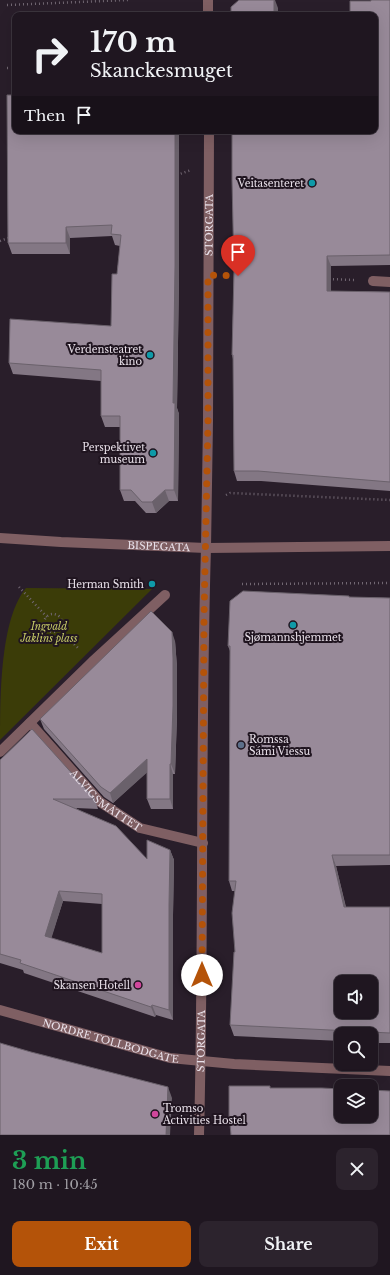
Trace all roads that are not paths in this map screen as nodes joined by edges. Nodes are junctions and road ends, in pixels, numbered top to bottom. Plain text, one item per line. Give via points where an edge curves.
1 (208, 0) edge
2 (208, 12) edge
3 (209, 134) edge
4 (374, 281) road end
5 (390, 282) edge
6 (0, 538) edge
7 (390, 546) edge
8 (206, 548) junction
9 (165, 595) dead end
10 (30, 723) junction
11 (0, 752) edge
12 (203, 843) junction
13 (0, 1010) edge
14 (200, 1062) junction
15 (390, 1071) edge
16 (200, 1135) edge

1 - 2 street
3 - 8 street, STORGATA
4 - 5 street
6 - 8 street, BISPEGATA
7 - 8 street, BISPEGATA
8 - 12 street, STORGATA
9 - 10 street
10 - 11 street
10 - 12 street, ALVIGSMÅTTET via 100,802 140,828
12 - 14 street, STORGATA
13 - 14 street, NORDRE TOLLBODGATE via 160,1056
14 - 15 street, NORDRE TOLLBODGATE
14 - 16 street, STORGATA

